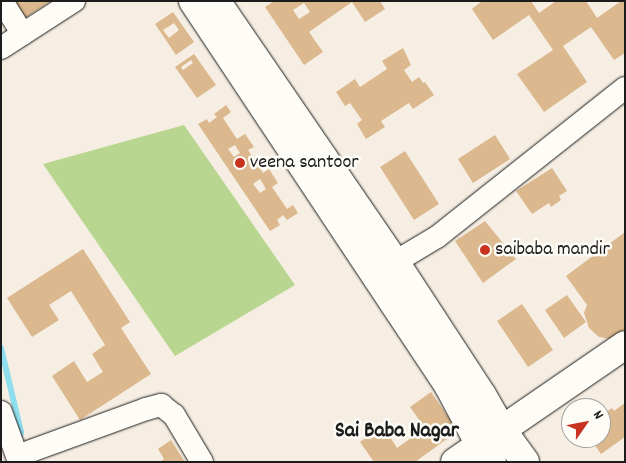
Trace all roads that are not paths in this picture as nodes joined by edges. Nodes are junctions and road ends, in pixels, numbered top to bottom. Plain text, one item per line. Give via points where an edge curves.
1 (2, 1) edge
2 (74, 1) edge
3 (193, 1) edge
4 (216, 1) edge
5 (23, 34) junction
6 (1, 48) edge
7 (625, 88) edge
8 (395, 262) junction
9 (625, 346) edge
10 (1, 412) edge
11 (502, 430) junction
12 (486, 454) edge
13 (9, 456) edge
14 (202, 462) edge
15 (455, 462) edge
16 (524, 462) edge

1 - 5 street
2 - 5 street
3 - 12 street via 448,385
4 - 8 street
5 - 6 street
7 - 8 street via 437,237
8 - 11 street
9 - 11 street
10 - 13 street
11 - 12 street
11 - 16 street
12 - 15 street
13 - 14 street via 162,406 174,415

